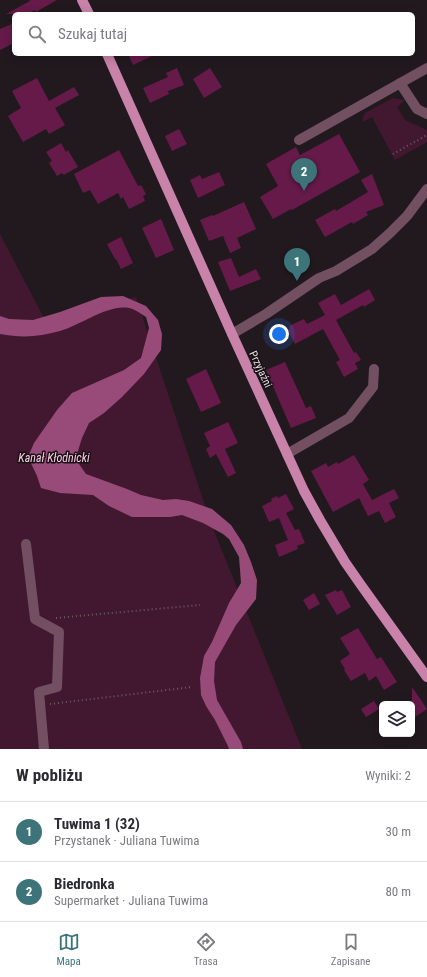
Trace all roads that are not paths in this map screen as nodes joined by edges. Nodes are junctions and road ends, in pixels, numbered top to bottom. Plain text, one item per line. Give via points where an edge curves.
1 (82, 0) edge
2 (88, 12) edge
3 (107, 56) edge
4 (427, 68) edge
5 (400, 83) junction
6 (427, 114) edge
7 (299, 140) dead end
8 (427, 189) edge
9 (232, 334) junction
10 (374, 368) dead end
11 (287, 454) junction
12 (26, 544) dead end
13 (427, 677) edge
14 (44, 749) edge

1 - 2 main road
3 - 9 main road, Przyjaźni
4 - 5 street
5 - 6 street via 417,109
5 - 7 street
8 - 9 street via 407,216 372,249 319,278
9 - 11 main road, Przyjaźni
10 - 11 street via 373,387 349,418
11 - 13 main road, Przyjaźni via 320,520 345,562
12 - 14 street via 35,619 59,632 57,687 39,692

